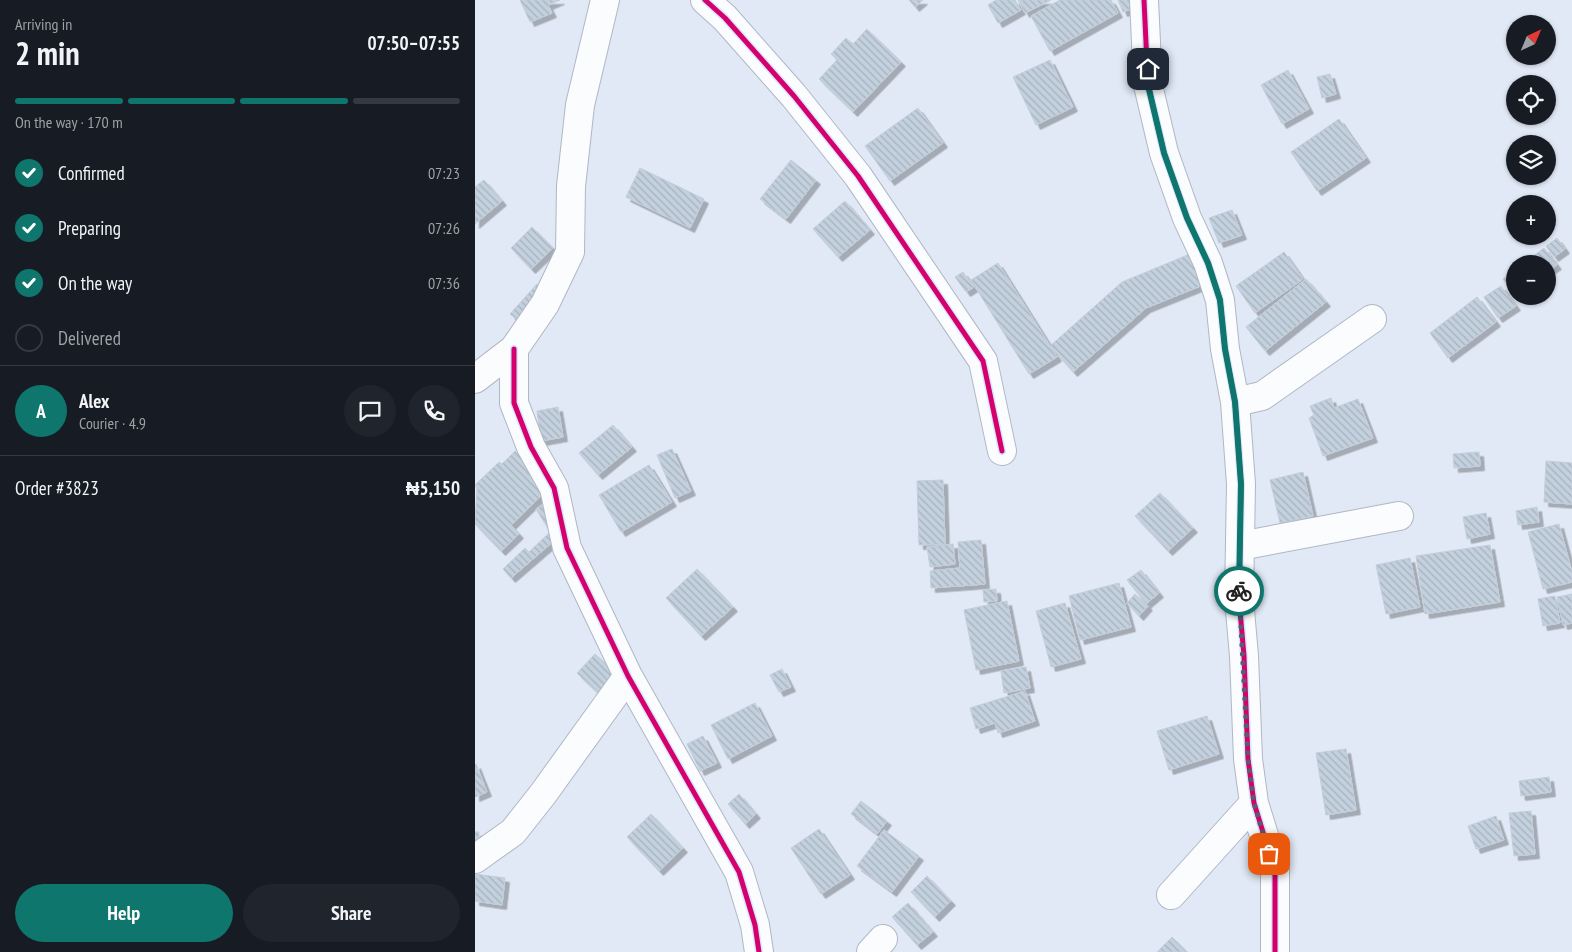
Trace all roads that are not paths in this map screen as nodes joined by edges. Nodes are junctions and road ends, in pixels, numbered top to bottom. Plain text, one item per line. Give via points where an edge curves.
1 (605, 0) edge
2 (705, 0) edge
3 (1144, 0) edge
4 (1372, 319) dead end
5 (514, 349) junction
6 (475, 379) edge
7 (1235, 402) junction
8 (1002, 451) dead end
9 (1399, 516) dead end
10 (1240, 546) junction
11 (629, 676) junction
12 (1254, 803) junction
13 (475, 859) edge
14 (1171, 895) dead end
15 (759, 952) edge
16 (1275, 952) edge

1 - 5 street via 580,105 571,186 570,252 545,304
2 - 8 street via 794,96 858,176 983,361
3 - 7 street via 1150,95 1164,153 1220,300
4 - 7 street via 1262,396
5 - 6 street
5 - 11 street via 514,403 531,447 554,488 567,548
7 - 10 street via 1241,484
9 - 10 street
10 - 12 street via 1239,599 1248,759
11 - 13 street via 513,832
11 - 15 street via 739,872 755,925
12 - 14 street
12 - 16 street via 1275,872

